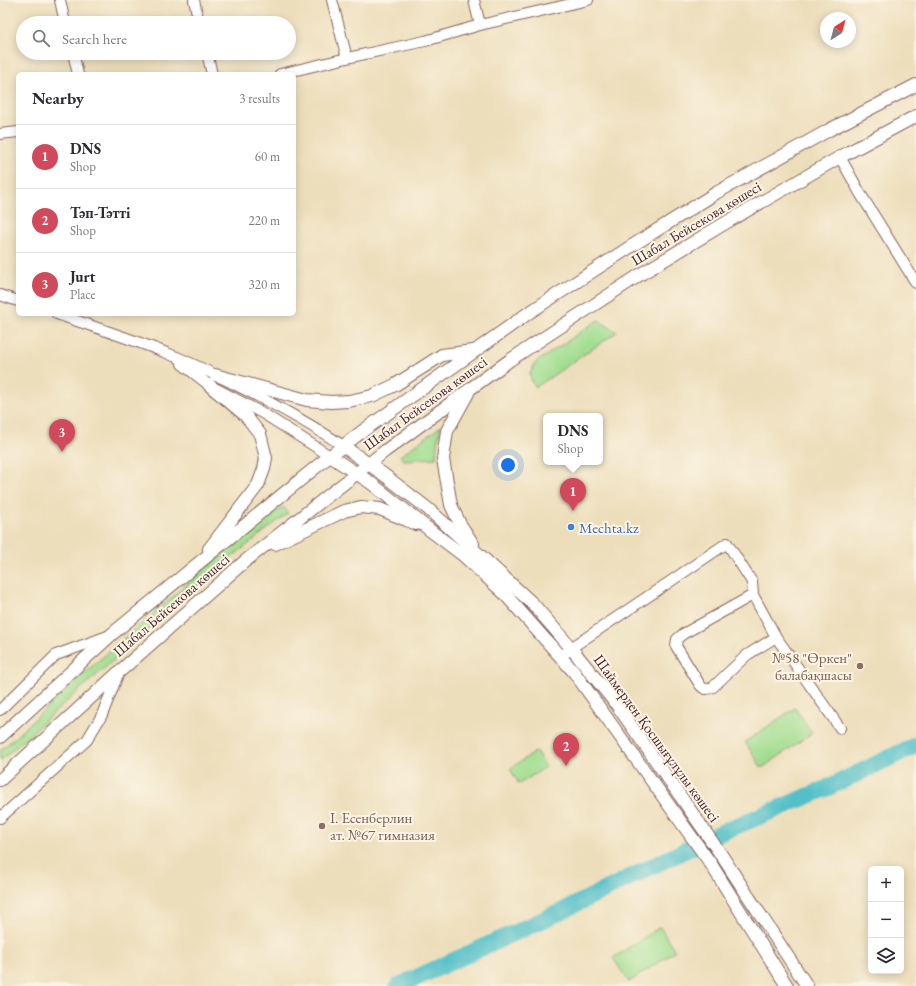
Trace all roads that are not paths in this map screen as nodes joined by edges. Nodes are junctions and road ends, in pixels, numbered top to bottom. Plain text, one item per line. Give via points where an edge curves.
1 (60, 0) edge
2 (194, 0) edge
3 (332, 0) edge
4 (474, 0) edge
5 (588, 0) edge
6 (64, 16) edge
7 (197, 16) edge
8 (480, 25) junction
9 (347, 58) junction
10 (75, 60) edge
11 (209, 60) edge
12 (78, 72) edge
13 (212, 72) edge
14 (288, 72) edge
15 (916, 85) edge
16 (916, 116) edge
17 (16, 132) edge
18 (0, 134) edge
19 (840, 157) junction
20 (916, 283) edge
21 (0, 295) edge
22 (16, 300) edge
23 (63, 316) edge
24 (475, 351) junction
25 (169, 354) junction
26 (215, 375) junction
27 (208, 385) junction
28 (470, 389) junction
29 (343, 446) junction
30 (330, 456) junction
31 (369, 464) junction
32 (356, 474) junction
33 (431, 531) junction
34 (256, 553) junction
35 (482, 557) junction
36 (197, 565) junction
37 (753, 595) junction
38 (112, 634) junction
39 (776, 637) junction
40 (571, 648) junction
41 (561, 657) junction
42 (119, 672) junction
43 (0, 710) edge
44 (840, 728) dead end
45 (0, 737) edge
46 (0, 780) edge
47 (0, 818) edge
48 (693, 828) junction
49 (788, 986) edge
50 (807, 986) edge

1 - 6 street
2 - 7 street
3 - 9 street
4 - 8 street
5 - 8 street
8 - 9 street via 425,41
9 - 14 street
10 - 12 street
11 - 13 street
15 - 24 main road, Шабал Бейсекова көшесі via 828,130 716,193 527,314
16 - 19 main road, Шабал Бейсекова көшесі
17 - 18 street
19 - 20 street
19 - 28 main road, Шабал Бейсекова көшесі via 641,274
21 - 22 street
23 - 25 street, Шаймерден Қосшығұлұлы көшесі
24 - 26 main road via 442,355 395,386 372,396 349,401 307,400
24 - 29 main road, Шабал Бейсекова көшесі
25 - 26 street, Шаймерден Қосшығұлұлы көшесі
25 - 27 street, Шаймерден Қосшығұлұлы көшесі
26 - 29 street, Шаймерден Қосшығұлұлы көшесі via 271,402
27 - 30 street, Шаймерден Қосшығұлұлы көшесі via 264,414
27 - 36 main road via 245,415 260,434 266,458 258,485
28 - 31 main road, Шабал Бейсекова көшесі
28 - 35 main road via 447,431 443,459 451,505
29 - 30 main road, Шабал Бейсекова көшесі
29 - 31 main road, Шаймерден Қосшығұлұлы көшесі
30 - 32 main road, Шаймерден Қосшығұлұлы көшесі
30 - 36 main road, Шабал Бейсекова көшесі
31 - 32 main road, Шабал Бейсекова көшесі
31 - 35 main road, Шаймерден Қосшығұлұлы көшесі via 427,508
32 - 33 main road, Шаймерден Қосшығұлұлы көшесі
32 - 34 main road, Шабал Бейсекова көшесі
33 - 34 main road via 380,509 361,507 344,511
33 - 41 main road, Шаймерден Қосшығұлұлы көшесі via 464,556 504,593
34 - 42 main road, Шабал Бейсекова көшесі
35 - 40 main road, Шаймерден Қосшығұлұлы көшесі via 533,604
36 - 38 main road, Шабал Бейсекова көшесі
37 - 39 street
37 - 39 street via 683,634 677,639 676,646 702,688 708,689 747,655
37 - 40 street via 752,582 727,543
38 - 43 street via 56,655
38 - 45 main road, Шабал Бейсекова көшесі
39 - 44 street
40 - 41 street
40 - 48 main road, Шаймерден Қосшығұлұлы көшесі via 617,705
41 - 48 main road, Шаймерден Қосшығұлұлы көшесі
42 - 46 main road, Шабал Бейсекова көшесі
42 - 47 street via 102,715 87,740
48 - 49 main road, Шаймерден Қосшығұлұлы көшесі via 711,864
48 - 50 main road, Шаймерден Қосшығұлұлы көшесі via 722,856

